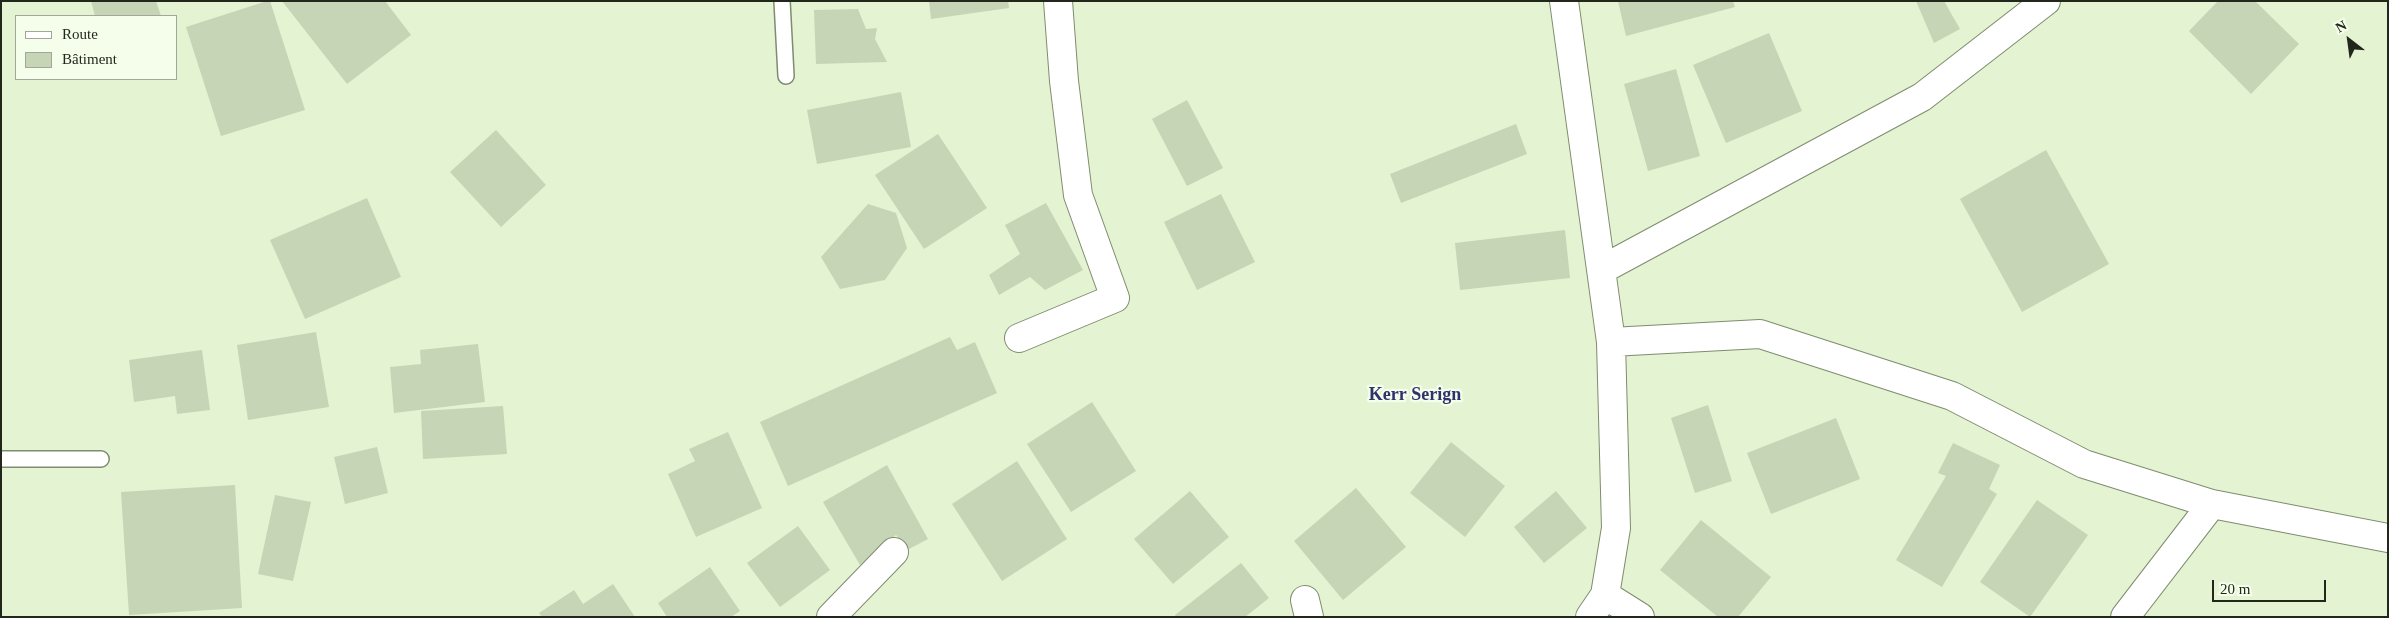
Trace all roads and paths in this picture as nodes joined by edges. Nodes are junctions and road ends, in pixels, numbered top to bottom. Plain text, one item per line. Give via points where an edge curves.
1 (782, 1) edge
2 (1058, 1) edge
3 (1564, 1) edge
4 (2046, 1) edge
5 (786, 76) dead end
6 (1601, 270) junction
7 (1019, 338) dead end
8 (1611, 342) junction
9 (101, 459) dead end
10 (1, 460) edge
11 (2212, 504) junction
12 (2388, 538) edge
13 (894, 552) dead end
14 (1598, 606) edge
15 (831, 617) edge
16 (1640, 617) edge
17 (2125, 617) edge

1 - 5 lane
2 - 7 street via 1078,195 1115,298
3 - 6 street
4 - 6 street via 1922,97
6 - 8 street
8 - 11 street via 1760,334 1952,396 2084,464
8 - 14 street via 1616,528
9 - 10 lane
11 - 12 street
11 - 17 street
13 - 15 street
14 - 16 street

